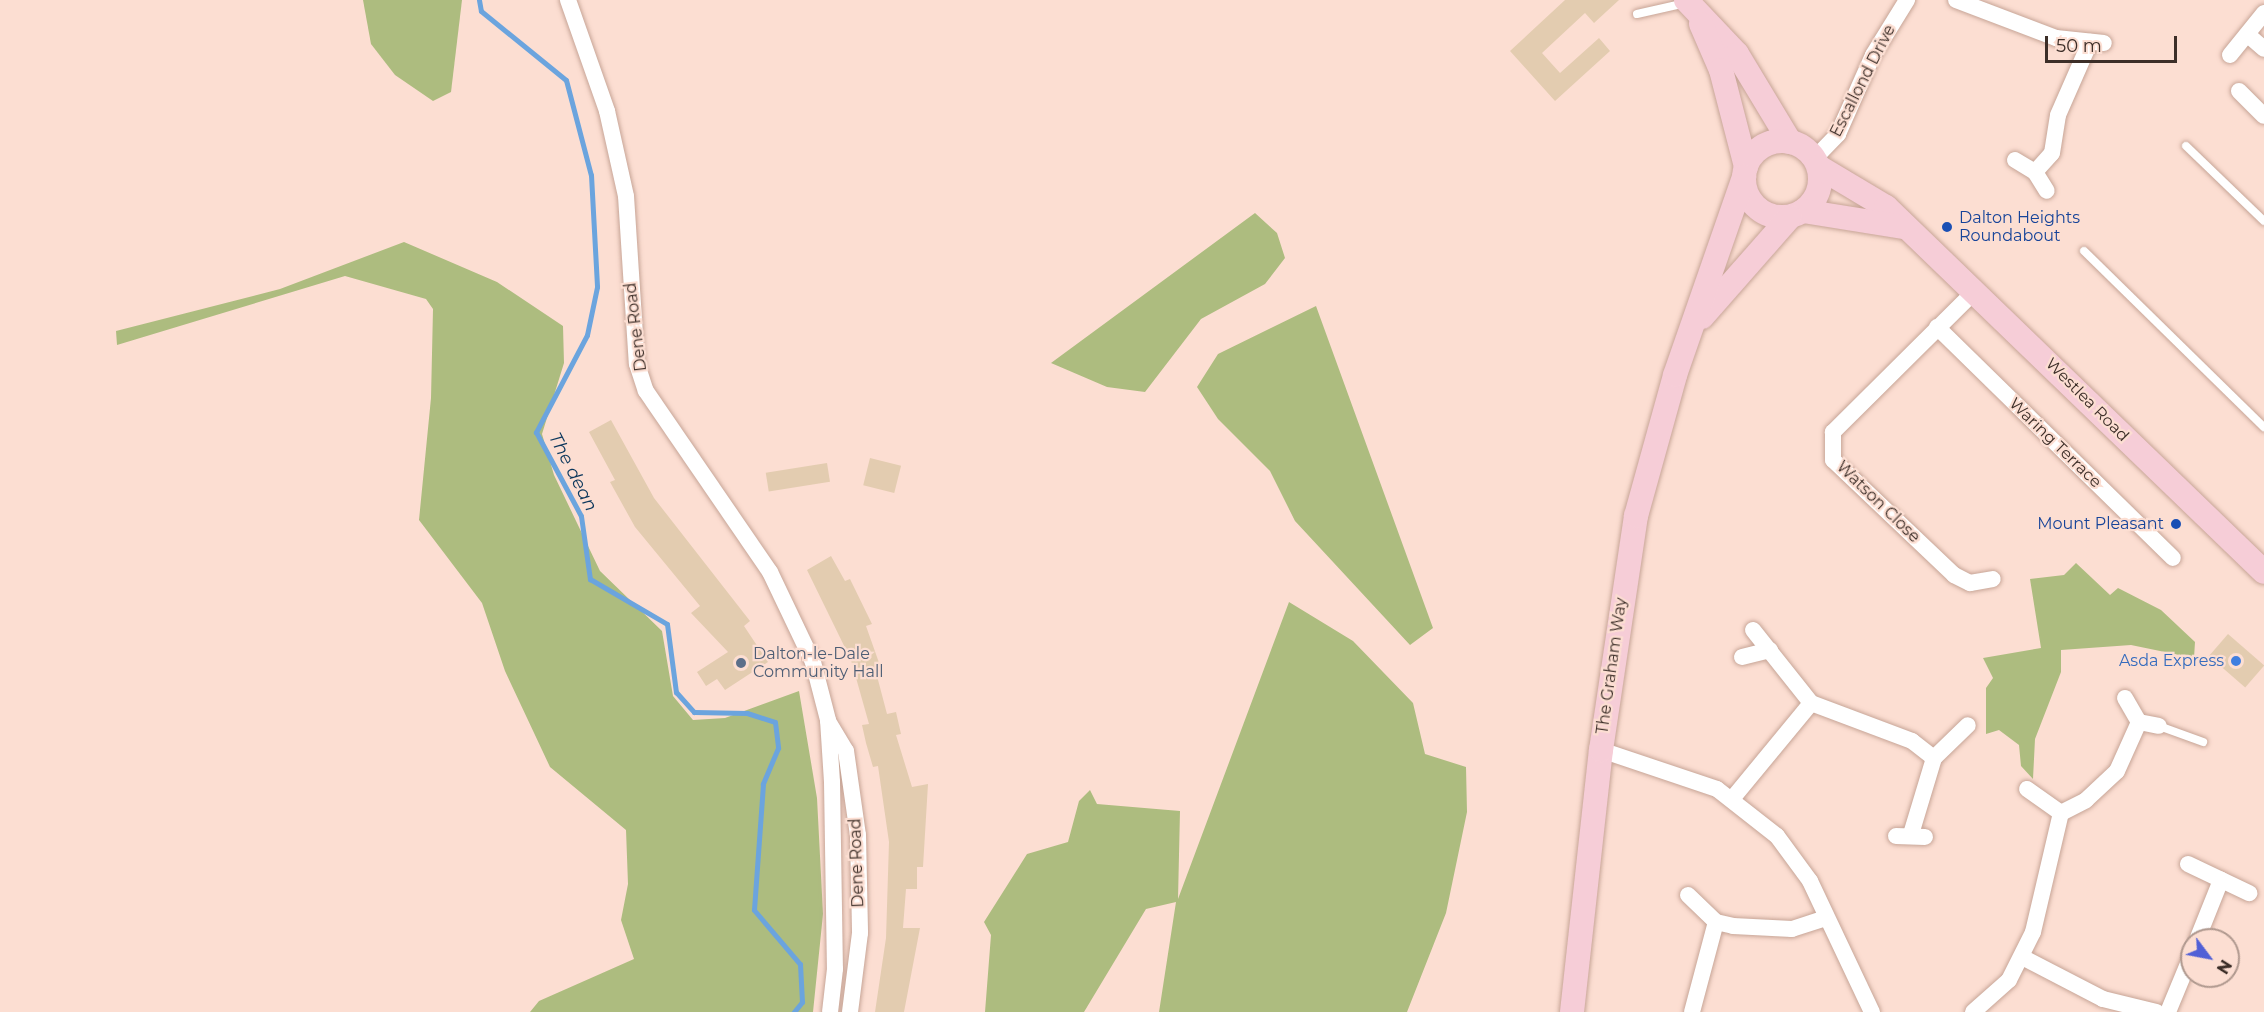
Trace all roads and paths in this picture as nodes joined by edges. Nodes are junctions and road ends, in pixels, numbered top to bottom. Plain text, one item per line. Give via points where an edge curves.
1 (568, 0) edge
2 (1906, 0) edge
3 (1956, 0) edge
4 (1689, 3) edge
5 (2264, 13) edge
6 (1637, 14) dead end
7 (2247, 35) junction
8 (2264, 49) edge
9 (2230, 55) dead end
10 (2239, 91) dead end
11 (2264, 116) edge
12 (1790, 142) junction
13 (2186, 146) dead end
14 (2015, 160) dead end
15 (1816, 163) junction
16 (1745, 172) junction
17 (2035, 172) junction
18 (2047, 191) dead end
19 (1797, 214) junction
20 (2264, 222) edge
21 (1908, 229) junction
22 (2084, 251) dead end
23 (1976, 290) junction
24 (1938, 327) junction
25 (1693, 328) junction
26 (2264, 427) edge
27 (2173, 558) dead end
28 (2264, 572) edge
29 (1993, 579) dead end
30 (1753, 630) dead end
31 (1770, 650) junction
32 (1742, 657) dead end
33 (2126, 698) dead end
34 (1811, 703) junction
35 (828, 720) junction
36 (2139, 722) junction
37 (1968, 725) dead end
38 (2159, 726) joint
39 (2203, 742) dead end
40 (1600, 750) junction
41 (1935, 758) junction
42 (2027, 789) dead end
43 (1732, 799) junction
44 (2061, 813) junction
45 (1911, 836) dead end
46 (2188, 864) dead end
47 (2221, 880) junction
48 (2249, 893) dead end
49 (1688, 895) dead end
50 (1826, 918) junction
51 (1716, 922) junction
52 (2202, 928) edge
53 (2022, 957) junction
54 (2180, 983) edge
55 (833, 988) junction
56 (855, 990) junction
57 (830, 1012) edge
58 (850, 1012) edge
59 (1572, 1012) edge
60 (1692, 1012) edge
61 (1872, 1012) edge
62 (1973, 1012) edge
63 (2156, 1012) edge
64 (2168, 1012) edge

1 - 35 street, Dene Road via 607,111 626,196 637,364 646,391 770,572 813,662
2 - 15 street, Escallond Drive via 1873,55 1838,134
3 - 17 street via 2056,38 2097,42 2058,116 2052,153
4 - 6 lane
4 - 12 main road via 1737,54
4 - 16 main road via 1721,70
5 - 7 street
7 - 8 street
7 - 9 street
10 - 11 street
12 - 15 main road
12 - 16 main road via 1763,146
13 - 20 lane
14 - 17 street
15 - 19 main road via 1818,192
15 - 21 main road, Westlea Road via 1886,207
16 - 19 main road via 1751,201 1762,212
16 - 25 main road, The Graham Way
17 - 18 street
19 - 21 main road via 1881,219
19 - 25 main road, The Graham Way
21 - 23 main road, Westlea Road
22 - 26 lane
23 - 24 street, Watson Close
23 - 28 main road, Westlea Road
24 - 27 street, Waring Terrace
24 - 29 street, Watson Close via 1833,432 1833,460 1954,575 1970,583
25 - 40 main road, The Graham Way via 1636,516
30 - 31 street
31 - 32 street
31 - 34 street
33 - 36 street
34 - 41 street via 1912,741
34 - 43 street
35 - 55 street, Dene Road
35 - 56 street, Dene Road via 846,751 858,835
36 - 38 street
36 - 44 street via 2117,771 2086,800
37 - 41 street
38 - 39 lane
40 - 43 street via 1690,776
40 - 59 main road, The Graham Way
41 - 45 street
42 - 44 street
43 - 50 street via 1796,859
44 - 53 street via 2033,932
46 - 47 street
47 - 48 street
47 - 52 street
49 - 51 street
50 - 51 street via 1768,932
50 - 61 street
51 - 60 street
53 - 62 street via 2009,980
53 - 63 street via 2103,999
54 - 64 street
55 - 56 lane
55 - 57 street, Dene Road
56 - 58 street, Dene Road

